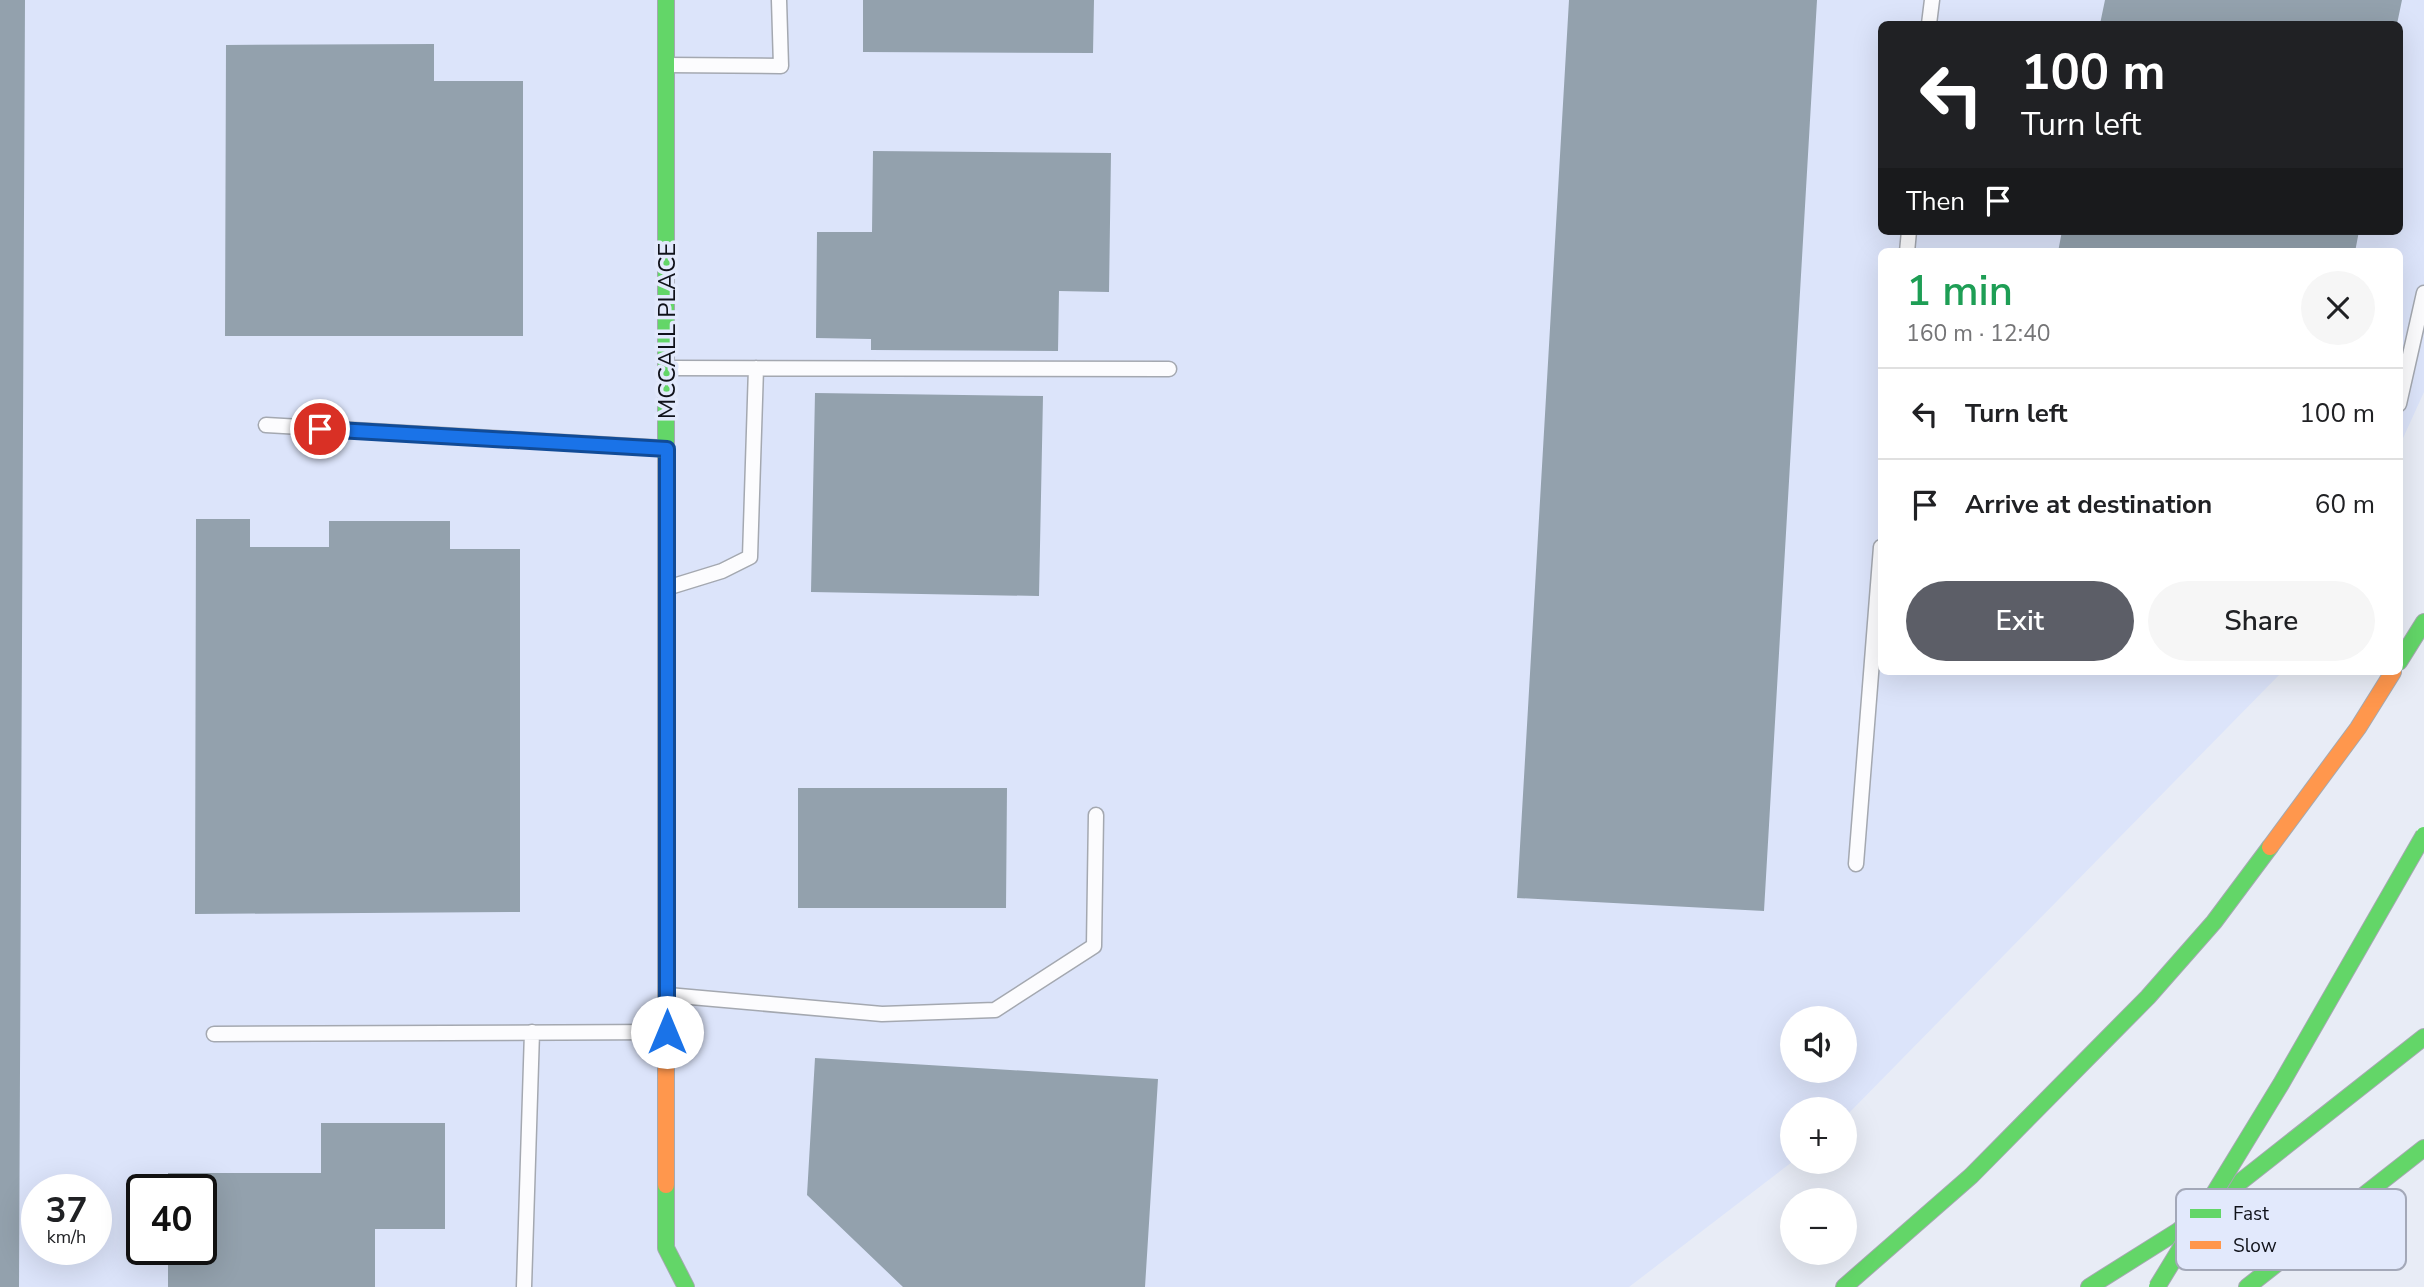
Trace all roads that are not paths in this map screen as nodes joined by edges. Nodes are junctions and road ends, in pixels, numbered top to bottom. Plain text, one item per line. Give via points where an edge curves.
1 (666, 0) edge
2 (779, 0) edge
3 (1932, 0) edge
4 (1929, 21) edge
5 (666, 65) junction
6 (2424, 292) edge
7 (667, 368) junction
8 (756, 368) junction
9 (1169, 369) dead end
10 (2403, 386) edge
11 (266, 425) dead end
12 (667, 449) junction
13 (1878, 585) edge
14 (667, 588) junction
15 (2424, 622) edge
16 (2403, 656) edge
17 (2391, 675) edge
18 (1096, 815) dead end
19 (2424, 835) edge
20 (1856, 864) dead end
21 (666, 995) junction
22 (532, 1032) junction
23 (667, 1032) junction
24 (214, 1034) dead end
25 (2424, 1037) edge
26 (2424, 1147) edge
27 (2217, 1189) edge
28 (2231, 1189) edge
29 (2371, 1189) edge
30 (2176, 1232) edge
31 (2176, 1256) edge
32 (2268, 1270) edge
33 (524, 1287) edge
34 (686, 1287) edge
35 (1844, 1287) edge
36 (2089, 1287) edge
37 (2157, 1287) edge
38 (2247, 1287) edge

1 - 5 main road, MCCALL PLACE
2 - 5 lane via 781,66
3 - 4 lane
5 - 7 main road, MCCALL PLACE
6 - 10 lane
7 - 8 lane
7 - 12 main road, MCCALL PLACE
8 - 9 lane
8 - 14 lane via 750,557
11 - 12 lane
12 - 14 main road, MCCALL PLACE
13 - 20 lane
14 - 21 main road, MCCALL PLACE
15 - 16 main road
17 - 35 main road via 2358,729 2231,900 2148,997 1970,1176
18 - 21 lane via 1094,946 995,1010 882,1014
19 - 27 main road, bridge
21 - 23 main road, MCCALL PLACE
22 - 23 lane
22 - 24 lane
22 - 33 lane
23 - 34 main road, MCCALL PLACE via 666,1248
25 - 28 main road
26 - 29 main road
30 - 36 main road
31 - 37 main road, bridge
32 - 38 main road

